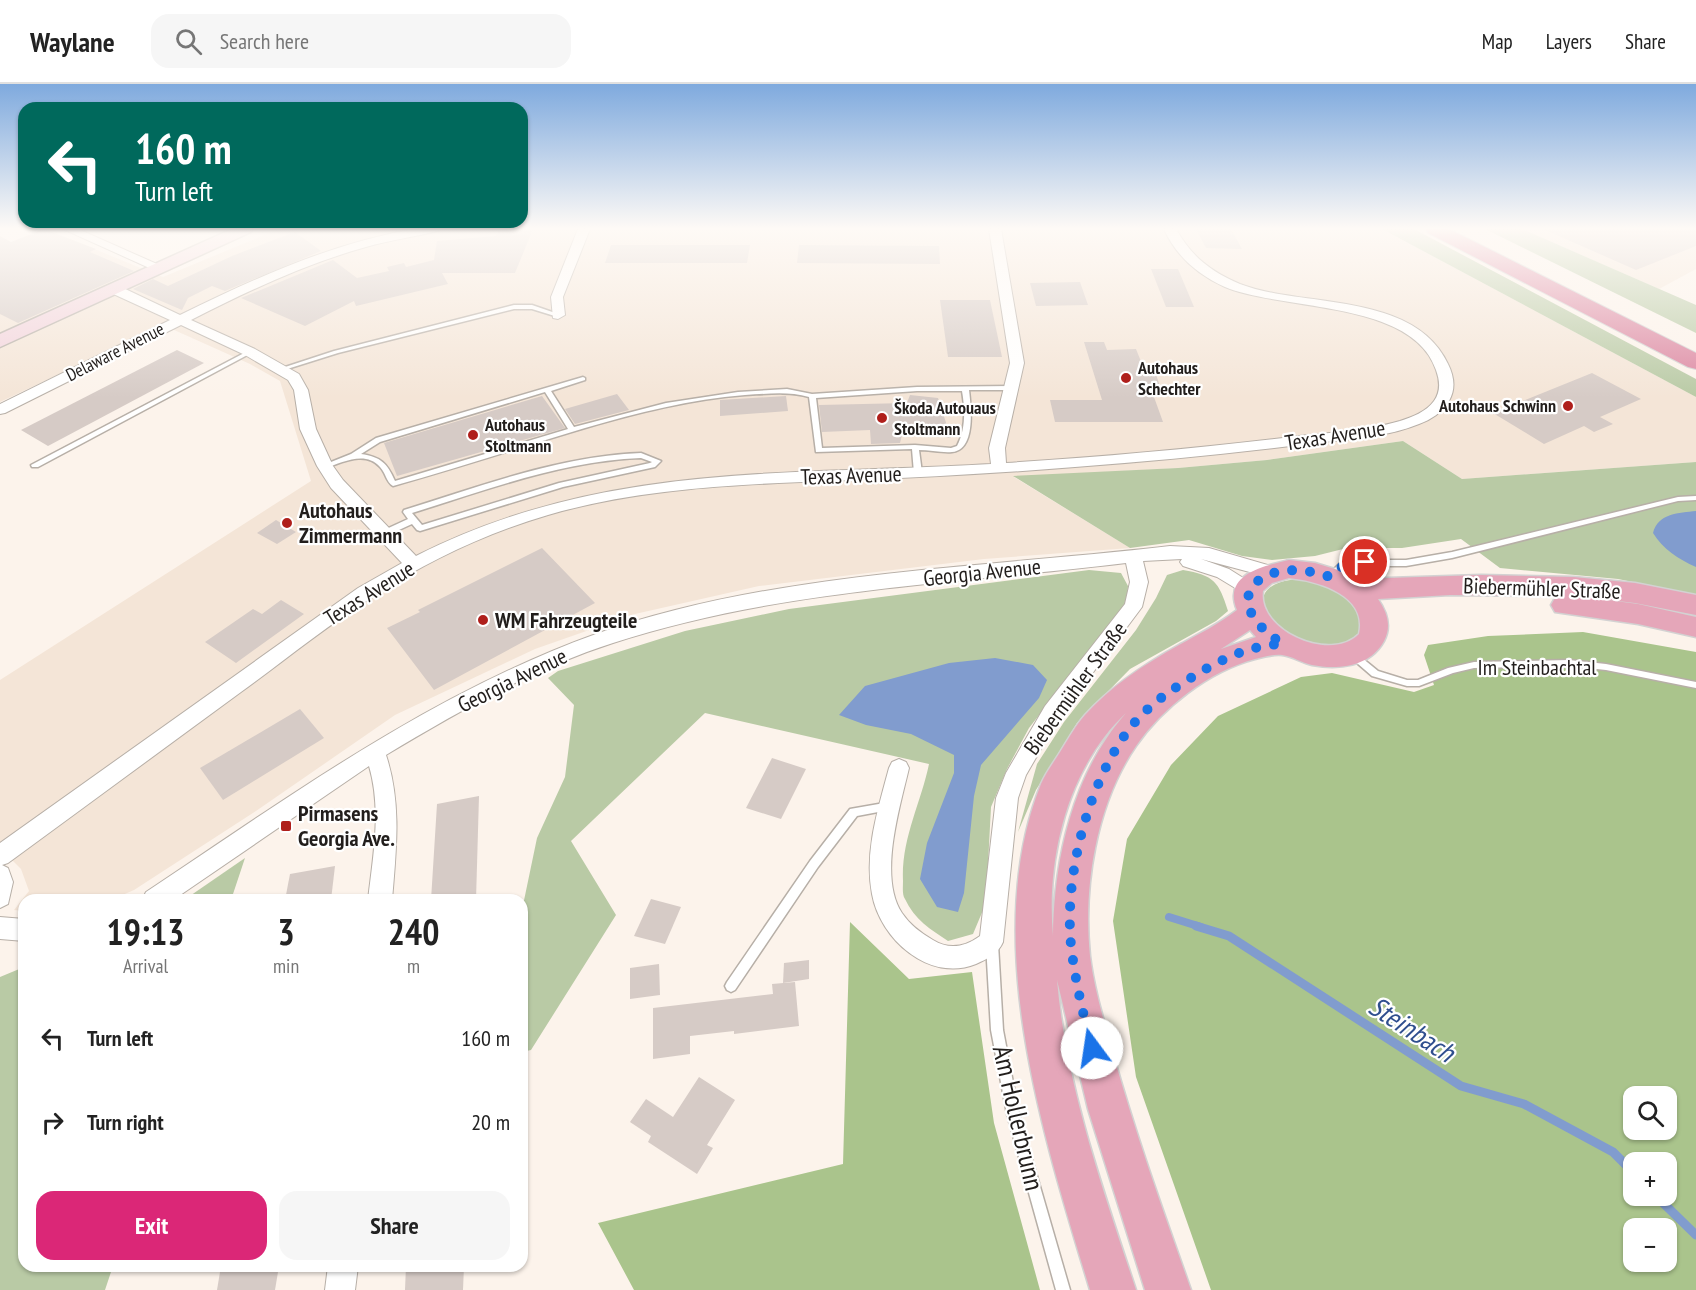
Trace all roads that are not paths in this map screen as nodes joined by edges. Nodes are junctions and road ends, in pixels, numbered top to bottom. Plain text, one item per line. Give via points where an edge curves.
1 (122, 285) edge
2 (248, 285) edge
3 (562, 285) edge
4 (1005, 285) edge
5 (1235, 285) edge
6 (1545, 285) edge
7 (1576, 285) edge
8 (114, 289) junction
9 (558, 315) joint
10 (181, 319) junction
11 (0, 341) edge
12 (1696, 345) edge
13 (249, 351) junction
14 (1696, 362) edge
15 (282, 369) junction
16 (583, 379) dead end
17 (1012, 388) junction
18 (965, 389) junction
19 (548, 390) junction
20 (812, 396) junction
21 (0, 410) edge
22 (572, 430) junction
23 (915, 447) junction
24 (354, 456) junction
25 (35, 465) dead end
26 (325, 466) junction
27 (999, 467) junction
28 (918, 473) junction
29 (1696, 498) edge
30 (413, 520) junction
31 (385, 533) junction
32 (1132, 557) junction
33 (414, 564) junction
34 (1272, 572) junction
35 (1340, 582) junction
36 (1250, 602) junction
37 (1696, 605) edge
38 (1373, 616) junction
39 (1696, 627) edge
40 (1283, 644) junction
41 (1351, 654) junction
42 (1696, 685) edge
43 (375, 752) junction
44 (900, 768) dead end
45 (890, 806) junction
46 (0, 855) edge
47 (0, 875) edge
48 (163, 894) edge
49 (381, 894) edge
50 (0, 897) edge
51 (0, 928) edge
52 (18, 930) edge
53 (992, 942) junction
54 (731, 986) dead end
55 (342, 1272) edge
56 (340, 1290) edge
57 (1063, 1290) edge
58 (1113, 1290) edge
59 (1168, 1290) edge

1 - 8 main road
2 - 10 street, Delaware Avenue
3 - 9 street via 557,297
4 - 17 street via 1016,351
5 - 27 street, Texas Avenue via 1269,296 1336,305 1406,330 1435,353 1447,381 1446,394 1438,407 1415,421 1363,432 1263,446
6 - 14 highway
7 - 12 highway
8 - 10 street
8 - 11 main road
9 - 15 lane via 514,307
10 - 13 street
10 - 21 street, Delaware Avenue
13 - 15 street
13 - 25 lane
15 - 26 street via 298,383 308,429
16 - 19 lane
17 - 18 lane
17 - 27 street via 997,448
18 - 20 lane
18 - 23 lane via 966,433 960,447
19 - 22 lane
19 - 24 lane via 378,440
20 - 22 lane via 783,391 725,394
20 - 23 lane via 819,450
22 - 24 lane via 393,484 385,465 372,458
23 - 28 lane
24 - 26 lane
26 - 31 street via 337,484
27 - 28 street, Texas Avenue
28 - 33 street, Texas Avenue via 648,487 525,516
29 - 35 lane via 1678,499 1429,559 1345,564
30 - 30 lane via 420,528 657,461 650,456 629,454 563,466 407,512
30 - 31 lane
31 - 33 street
32 - 34 street, Georgia Avenue via 1196,552
32 - 36 street, Georgia Avenue via 1174,559 1206,566 1233,579
32 - 43 street, Georgia Avenue via 763,598 646,626 515,675
32 - 53 street, Biebermühler Straße via 1140,592 1133,607 1052,712 1016,773 1004,822
33 - 46 street, Texas Avenue via 329,616
34 - 35 main road via 1299,569
34 - 36 main road via 1260,578
35 - 37 main road, Biebermühler Straße via 1364,589 1569,585
35 - 38 main road via 1367,604
36 - 40 main road via 1264,630
36 - 58 main road via 1235,627 1153,676 1117,703 1093,728 1062,779 1042,832 1036,864 1034,939 1045,1037 1072,1153
38 - 39 main road, Biebermühler Straße via 1410,604 1490,601 1638,614
38 - 41 main road via 1369,642
40 - 41 main road via 1318,656
40 - 59 main road via 1262,645 1229,657 1151,706 1116,748 1088,812 1077,857 1071,943 1082,1009 1128,1177
41 - 42 lane, Im Steinbachtal via 1375,674 1407,683 1419,683 1474,665 1569,663
43 - 48 street, Georgia Avenue
43 - 49 street via 387,791 388,816
44 - 45 street
45 - 53 street via 880,863 883,897 903,934 920,947 958,959 976,954
45 - 54 lane via 854,812
47 - 50 street
51 - 52 street
53 - 57 lane, Am Hollerbrunn via 997,1030 1013,1114
55 - 56 street

